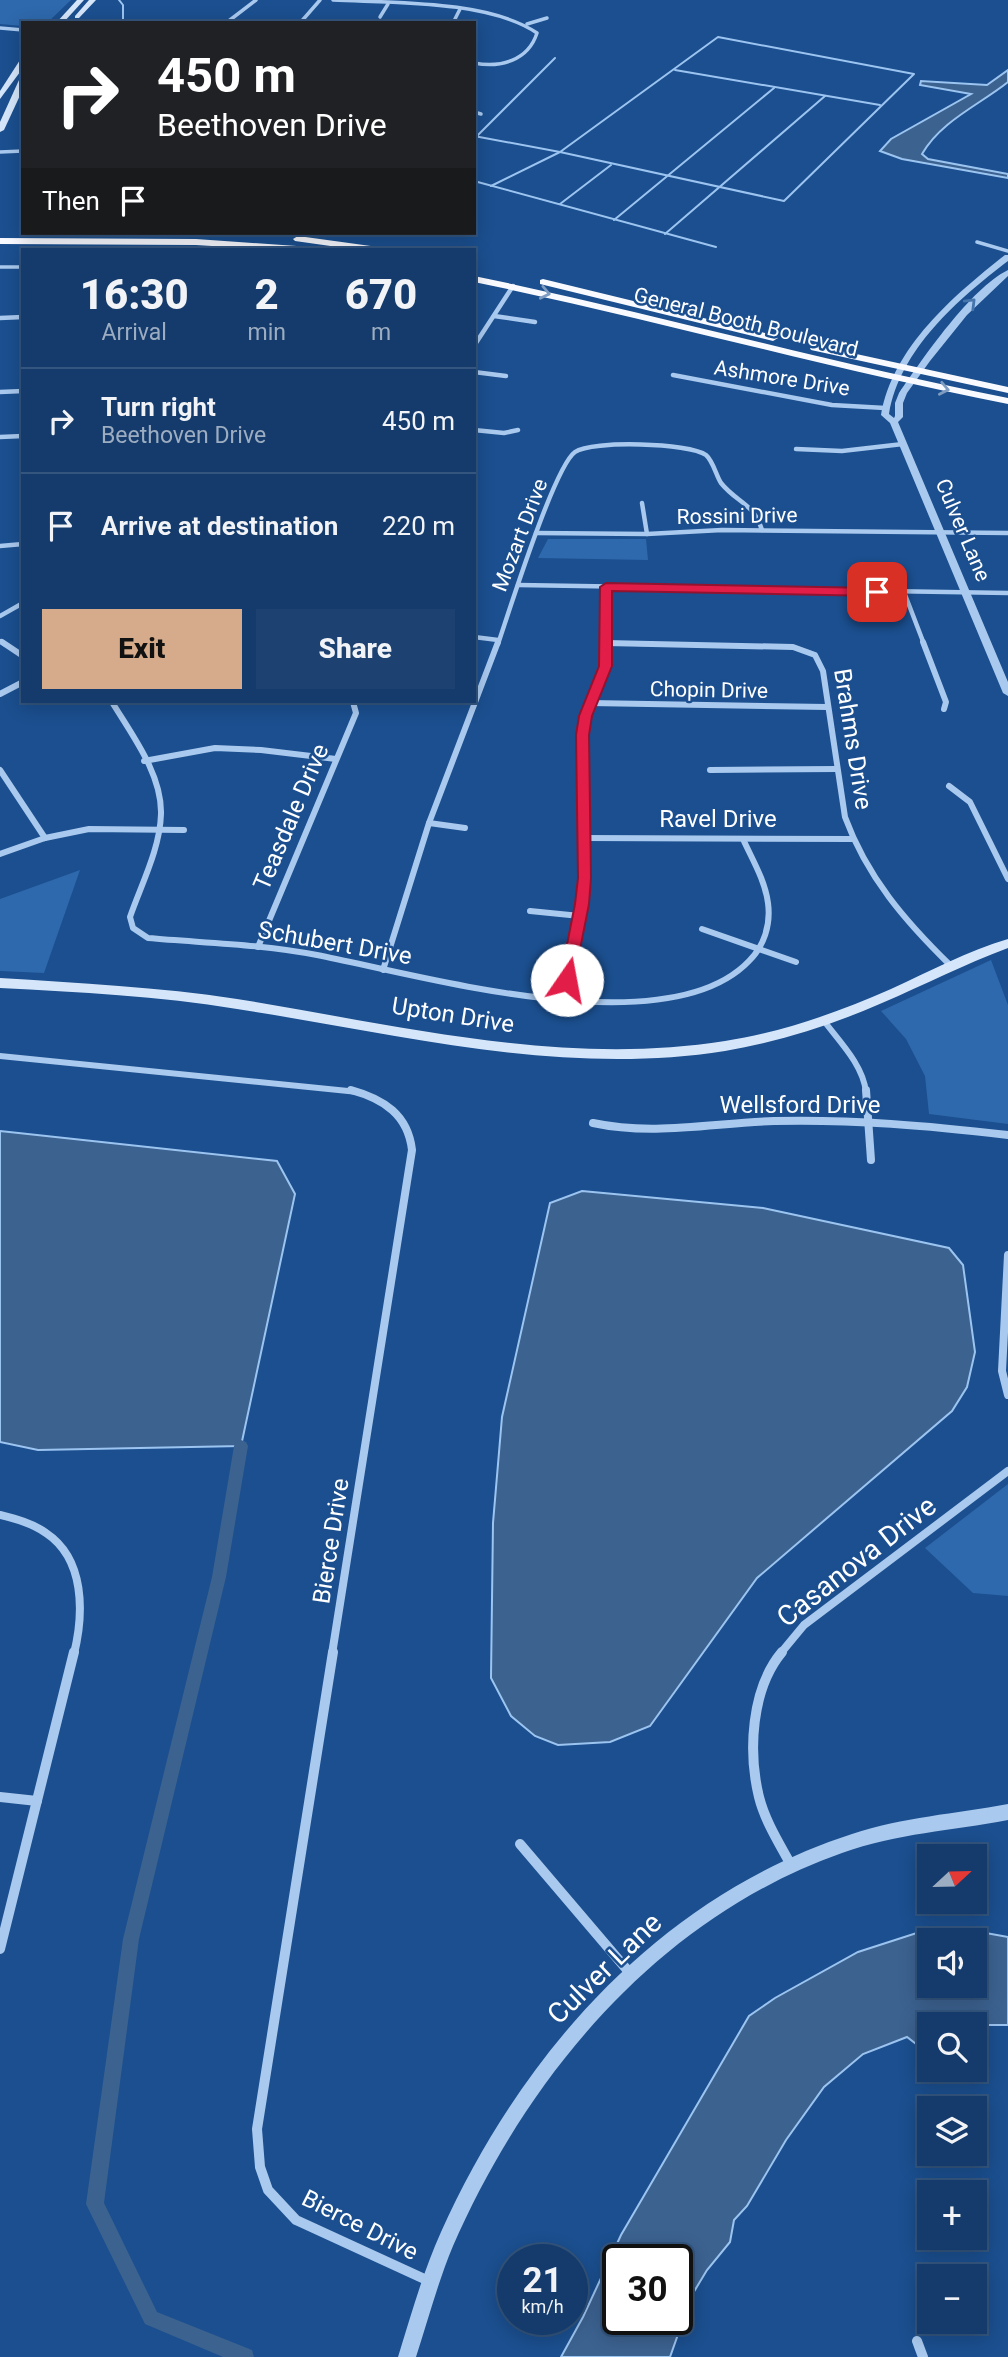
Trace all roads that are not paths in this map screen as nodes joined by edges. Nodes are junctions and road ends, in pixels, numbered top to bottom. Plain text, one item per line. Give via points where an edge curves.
1 (81, 0) edge
2 (93, 0) edge
3 (256, 0) edge
4 (320, 0) edge
5 (333, 0) edge
6 (388, 4) junction
7 (460, 9) junction
8 (380, 17) dead end
9 (547, 18) dead end
10 (61, 21) edge
11 (73, 21) edge
12 (229, 21) edge
13 (302, 21) edge
14 (454, 21) edge
15 (527, 24) junction
16 (0, 28) edge
17 (9, 29) junction
18 (21, 30) edge
19 (0, 36) edge
20 (476, 63) edge
21 (21, 65) edge
22 (21, 84) edge
23 (0, 97) edge
24 (476, 113) edge
25 (481, 114) dead end
26 (0, 130) edge
27 (21, 151) edge
28 (0, 152) edge
29 (0, 232) edge
30 (21, 232) edge
31 (223, 235) edge
32 (0, 241) edge
33 (977, 242) dead end
34 (282, 248) edge
35 (364, 248) edge
36 (1008, 251) edge
37 (1008, 257) edge
38 (0, 267) edge
39 (21, 267) edge
40 (476, 268) edge
41 (1008, 272) edge
42 (476, 279) edge
43 (513, 286) junction
44 (494, 316) junction
45 (21, 317) edge
46 (0, 318) edge
47 (535, 322) dead end
48 (476, 343) edge
49 (903, 368) junction
50 (476, 372) edge
51 (918, 372) junction
52 (673, 375) dead end
53 (506, 376) dead end
54 (897, 379) junction
55 (911, 382) junction
56 (1008, 390) edge
57 (21, 391) edge
58 (0, 392) edge
59 (1008, 401) edge
60 (885, 408) junction
61 (894, 422) junction
62 (476, 430) edge
63 (518, 430) dead end
64 (21, 436) edge
65 (0, 437) edge
66 (904, 444) junction
67 (796, 449) dead end
68 (642, 503) dead end
69 (762, 530) junction
70 (536, 533) junction
71 (939, 533) junction
72 (1008, 533) edge
73 (647, 534) junction
74 (21, 544) edge
75 (0, 546) edge
76 (518, 584) junction
77 (606, 587) junction
78 (904, 593) junction
79 (965, 593) junction
80 (1008, 593) edge
81 (21, 604) edge
82 (0, 616) edge
83 (476, 637) edge
84 (498, 640) junction
85 (0, 641) edge
86 (606, 643) junction
87 (21, 655) edge
88 (21, 683) edge
89 (1008, 692) edge
90 (0, 694) edge
91 (476, 698) edge
92 (113, 703) edge
93 (353, 703) edge
94 (474, 703) edge
95 (590, 703) junction
96 (827, 707) junction
97 (944, 709) dead end
98 (336, 759) junction
99 (144, 761) junction
100 (837, 769) junction
101 (0, 770) edge
102 (710, 770) dead end
103 (949, 786) dead end
104 (429, 823) junction
105 (466, 828) dead end
106 (158, 829) junction
107 (184, 830) dead end
108 (45, 838) junction
109 (584, 838) junction
110 (743, 839) junction
111 (852, 839) junction
112 (0, 854) edge
113 (1008, 879) edge
114 (530, 911) dead end
115 (580, 916) junction
116 (702, 929) dead end
117 (1008, 943) edge
118 (258, 947) junction
119 (759, 949) junction
120 (796, 962) dead end
121 (950, 964) junction
122 (383, 970) junction
123 (0, 983) edge
124 (563, 1001) junction
125 (824, 1021) junction
126 (0, 1056) edge
127 (868, 1123) junction
128 (593, 1124) dead end
129 (1008, 1135) edge
130 (871, 1160) dead end
131 (1008, 1255) edge
132 (1008, 1395) edge
133 (1008, 1471) edge
134 (0, 1515) edge
135 (0, 1797) edge
136 (37, 1801) junction
137 (1008, 1812) edge
138 (520, 1844) dead end
139 (791, 1865) junction
140 (0, 1949) edge
141 (629, 1972) junction
142 (431, 2282) junction
143 (917, 2342) dead end
144 (408, 2357) edge
145 (923, 2357) edge

1 - 10 main road
2 - 11 main road
3 - 12 street
4 - 13 street
5 - 6 street
6 - 7 street
6 - 8 street
7 - 14 street
7 - 15 street
9 - 15 street
15 - 20 street via 536,31 536,38 509,65
16 - 17 street
17 - 18 street
17 - 19 street
21 - 23 main road
22 - 26 main road
24 - 25 street
27 - 28 street
29 - 30 highway
31 - 35 highway
32 - 34 highway via 196,242
33 - 36 street
37 - 49 street via 950,305
38 - 39 street
40 - 49 highway, General Booth Boulevard via 585,290
51 -> 41 street via 960,315
42 - 43 highway, General Booth Boulevard
43 - 44 street
43 -> 54 highway, General Booth Boulevard
44 - 47 street
44 - 48 street
45 - 46 street
49 - 51 highway, General Booth Boulevard
49 - 54 street
50 - 53 street
51 - 55 street
51 - 56 highway, General Booth Boulevard
52 - 60 street, Ashmore Drive via 832,405
54 - 55 highway, General Booth Boulevard
54 - 60 street
55 -> 59 highway, General Booth Boulevard
55 - 61 street
57 - 58 street
60 - 61 street, Culver Lane via 885,415
61 - 66 street, Culver Lane
62 - 63 street
64 - 65 street
66 - 67 street via 842,451
66 - 71 street, Culver Lane
68 - 73 street
69 - 70 street, Mozart Drive via 757,513 722,484 703,453 685,447 595,446 575,452 565,464
69 - 71 street, Rossini Drive
69 - 73 street, Rossini Drive
70 - 73 street, Rossini Drive
70 - 76 street, Mozart Drive
71 - 72 street, Rossini Drive
71 - 79 street, Culver Lane
74 - 75 street
76 - 77 street
76 - 84 street, Mozart Drive
77 - 78 street
77 - 86 street
78 - 79 street
78 - 97 street via 946,702
79 - 80 street
79 - 89 street, Culver Lane
81 - 82 street
83 - 84 street
84 - 91 street, Mozart Drive
85 - 87 street
86 - 95 street via 603,676
86 - 96 street, Brahms Drive via 802,649 820,660
88 - 90 street
92 - 99 street, Schubert Drive
93 - 98 street, Teasdale Drive via 356,713
94 - 104 street, Mozart Drive
95 - 96 street, Chopin Drive
95 - 109 street via 582,735
96 - 100 street, Brahms Drive
98 - 99 street via 215,748
98 - 118 street, Teasdale Drive
99 - 106 street, Schubert Drive via 159,795
100 - 102 street
100 - 111 street, Brahms Drive
101 - 108 street
103 - 113 street via 970,802
104 - 105 street
104 - 122 street, Mozart Drive
106 - 107 street
106 - 108 street via 110,828
106 - 118 street, Schubert Drive via 130,917 133,928 148,938
108 - 112 street
109 - 110 street, Ravel Drive
109 - 115 street
110 - 111 street, Ravel Drive
110 - 119 street, Schubert Drive via 769,904 768,927
111 - 121 street, Brahms Drive via 886,899
114 - 115 street
115 - 124 street
116 - 119 street
117 - 121 main road, Upton Drive
118 - 122 street, Schubert Drive
119 - 120 street
119 - 124 street, Schubert Drive via 737,973 693,994
121 - 125 main road, Upton Drive
122 - 124 street, Schubert Drive via 468,989
123 - 125 main road, Upton Drive via 167,995 522,1049 593,1054 703,1050 760,1040
125 - 127 street via 860,1071
126 - 142 street, Bierce Drive via 350,1090 387,1104 410,1131 412,1150 257,2146 268,2190 296,2220
127 - 128 street, Wellsford Drive via 746,1122 630,1129
127 - 129 street, Wellsford Drive
127 - 130 street
131 - 132 street via 1002,1371
133 - 139 street, Casanova Drive via 804,1625 775,1660 759,1698 752,1749 759,1797
134 - 136 street via 30,1524 55,1540 72,1563 81,1594 76,1645
135 - 136 street
136 - 140 street
137 - 139 street, Culver Lane via 871,1836
138 - 141 street
139 - 141 street, Culver Lane via 713,1908
141 - 142 street, Culver Lane via 565,2042 523,2097 472,2185
142 - 144 street, Culver Lane
143 - 145 street

